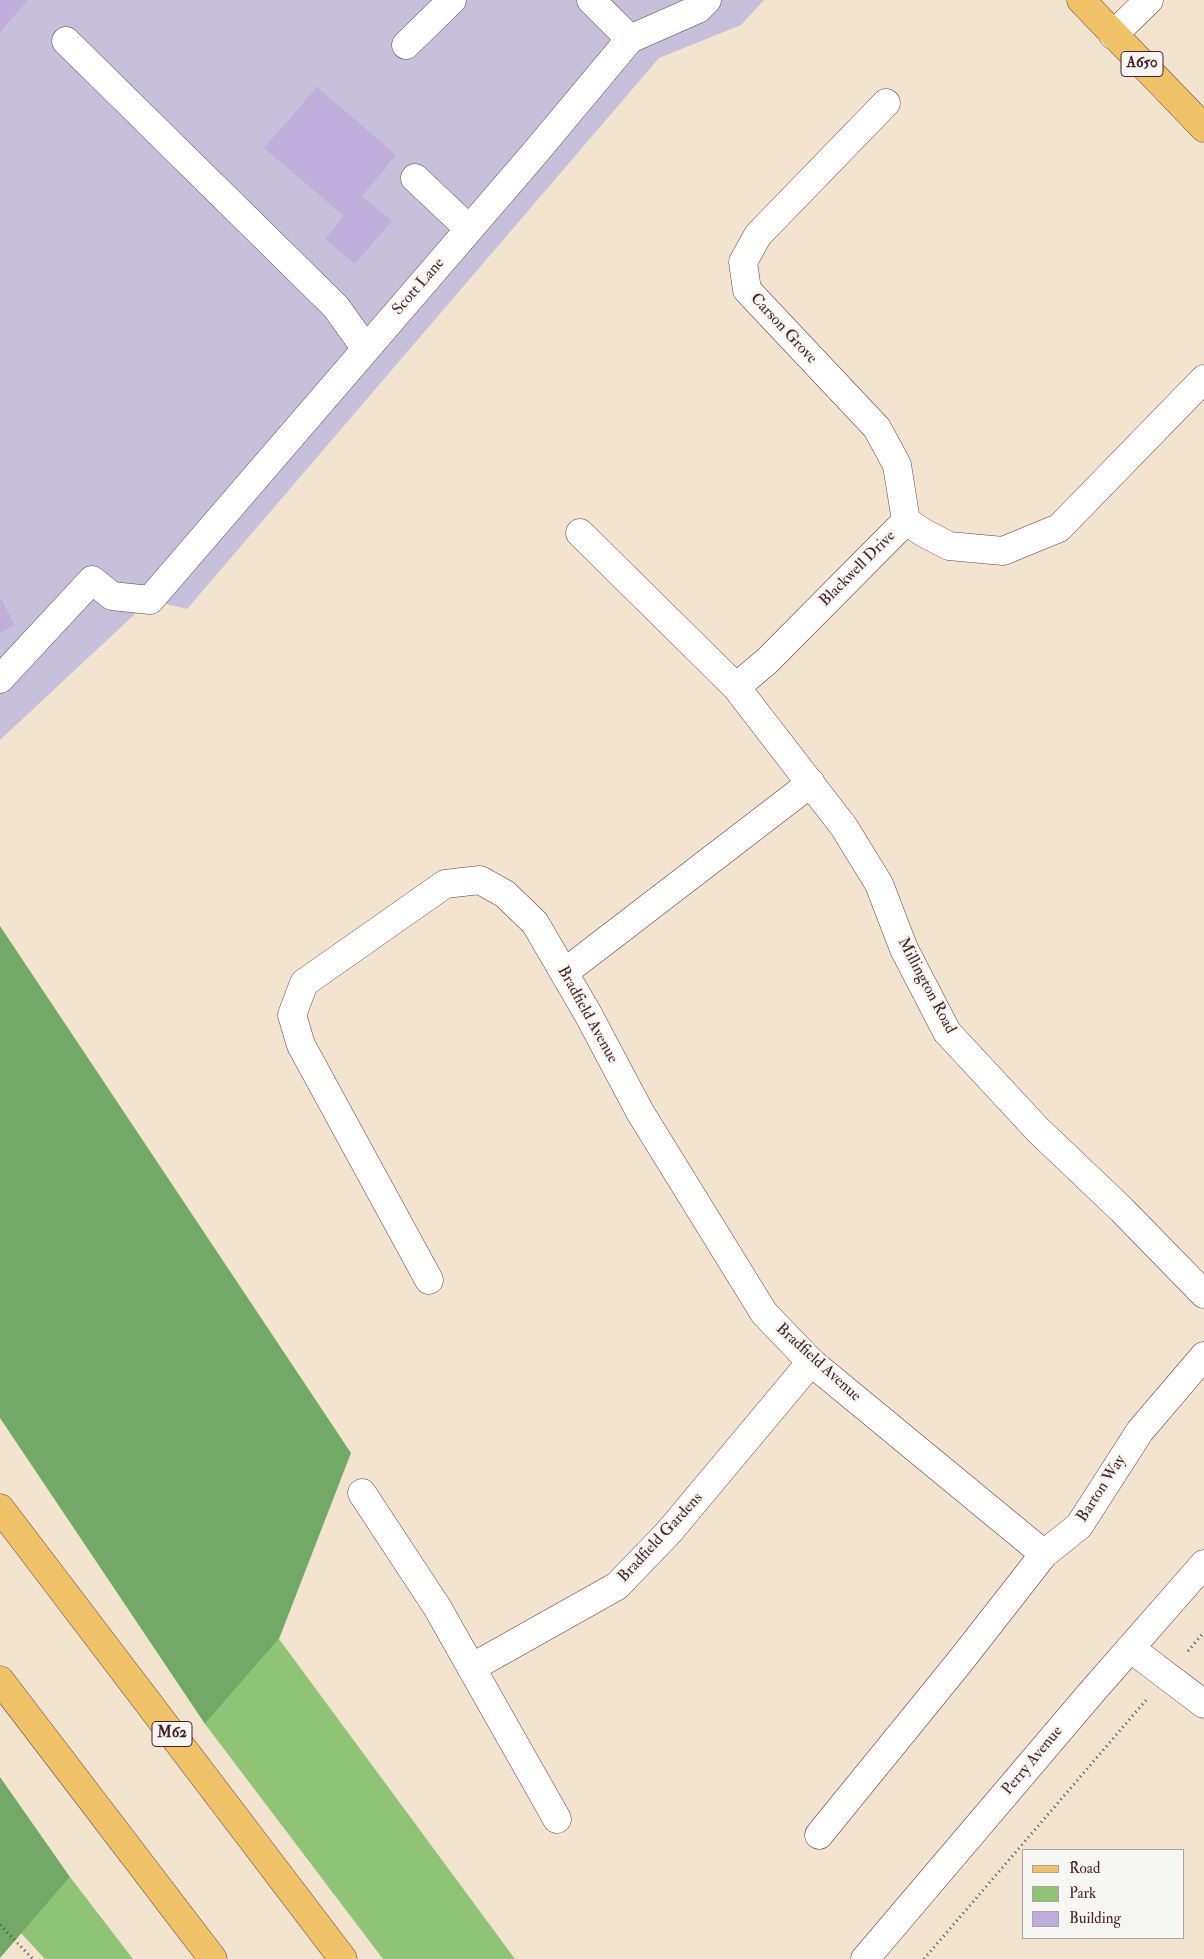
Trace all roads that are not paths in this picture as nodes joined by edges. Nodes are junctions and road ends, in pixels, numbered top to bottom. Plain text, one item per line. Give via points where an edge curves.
1 (452, 0) edge
2 (591, 0) edge
3 (707, 0) edge
4 (1081, 0) edge
5 (1149, 0) edge
6 (1114, 35) junction
7 (630, 39) junction
8 (66, 40) dead end
9 (406, 45) dead end
10 (886, 103) dead end
11 (1204, 128) edge
12 (414, 178) dead end
13 (469, 229) junction
14 (366, 349) junction
15 (1204, 379) edge
16 (906, 521) junction
17 (580, 533) dead end
18 (0, 679) edge
19 (736, 687) junction
20 (811, 783) junction
21 (565, 972) junction
22 (429, 1280) dead end
23 (1204, 1294) edge
24 (1204, 1356) edge
25 (811, 1362) junction
26 (362, 1493) dead end
27 (0, 1508) edge
28 (1044, 1554) junction
29 (1204, 1564) edge
30 (1130, 1648) junction
31 (471, 1668) junction
32 (0, 1680) edge
33 (1204, 1704) edge
34 (557, 1819) dead end
35 (819, 1835) dead end
36 (213, 1959) edge
37 (343, 1959) edge
38 (865, 1959) edge

1 - 9 street
2 - 7 street
3 - 7 street, Scott Lane via 698,9
4 - 6 main road, A650
5 - 6 street
6 - 11 main road, A650
7 - 13 street, Scott Lane
8 - 14 street via 336,307
10 - 16 street, Carson Grove via 758,236 743,262 746,290 877,428 897,465
12 - 13 street
13 - 14 street, Scott Lane
14 - 18 street, Scott Lane via 150,600 112,596 92,580
15 - 16 street, Blackwell Drive via 1059,528 1003,551 949,546
16 - 19 street, Blackwell Drive via 766,662
17 - 19 street, Millington Road
19 - 20 street, Millington Road
20 - 21 street
20 - 23 street, Millington Road via 844,827 879,884 904,949 948,1032 1038,1130
21 - 22 street, Bradfield Avenue via 535,923 505,894 480,880 445,884 304,984 292,1015 301,1045
21 - 25 street, Bradfield Avenue via 640,1112 764,1313
24 - 28 street, Barton Way via 1140,1431 1079,1526
25 - 28 street, Bradfield Avenue
25 - 31 street, Bradfield Gardens via 669,1532 616,1586
26 - 31 street via 437,1607
27 - 37 main road, M62
28 - 35 street, Barton Way
29 - 30 street, Perry Avenue
30 - 33 street
30 - 38 street, Perry Avenue
31 - 34 street
32 - 36 main road

